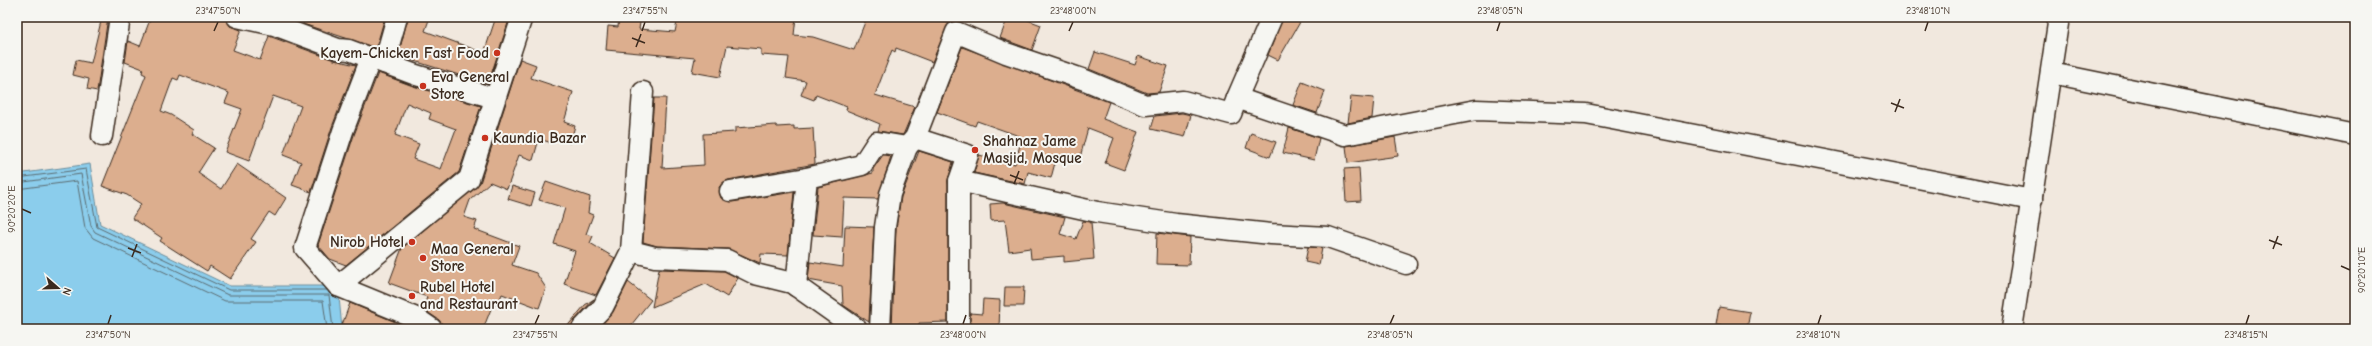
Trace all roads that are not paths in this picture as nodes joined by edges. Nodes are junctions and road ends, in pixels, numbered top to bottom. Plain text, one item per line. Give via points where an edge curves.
1 (120, 17) edge
2 (237, 17) edge
3 (397, 17) edge
4 (522, 17) edge
5 (1272, 17) edge
6 (2059, 17) edge
7 (952, 24) edge
8 (377, 60) junction
9 (2051, 73) junction
10 (642, 92) dead end
11 (494, 98) junction
12 (1237, 98) junction
13 (2355, 135) edge
14 (102, 136) dead end
15 (911, 143) junction
16 (807, 178) junction
17 (959, 181) junction
18 (730, 191) dead end
19 (2032, 200) junction
20 (631, 250) junction
21 (1406, 264) dead end
22 (338, 286) junction
23 (796, 286) junction
24 (432, 329) edge
25 (582, 329) edge
26 (857, 329) edge
27 (880, 329) edge
28 (959, 329) edge
29 (2012, 329) edge

1 - 14 street
2 - 8 street via 274,25 338,49
3 - 8 street
4 - 11 street
5 - 12 street
6 - 9 street
7 - 12 street via 1006,53 1085,80 1145,105 1183,101 1231,114
7 - 15 street
8 - 11 street
8 - 22 street via 343,131 305,248
9 - 13 street
9 - 19 street
10 - 20 street
11 - 22 street via 469,179
12 - 19 street via 1345,135 1476,110 1586,114
15 - 16 street via 877,142 862,165
15 - 17 street via 968,155
15 - 27 street via 890,194 885,227
16 - 18 street
16 - 23 street
17 - 21 street via 1097,212 1176,224 1328,237
17 - 28 street
19 - 29 street
20 - 23 street via 655,257 726,260 755,274
20 - 25 street via 602,307
22 - 24 street via 416,318
23 - 26 street

